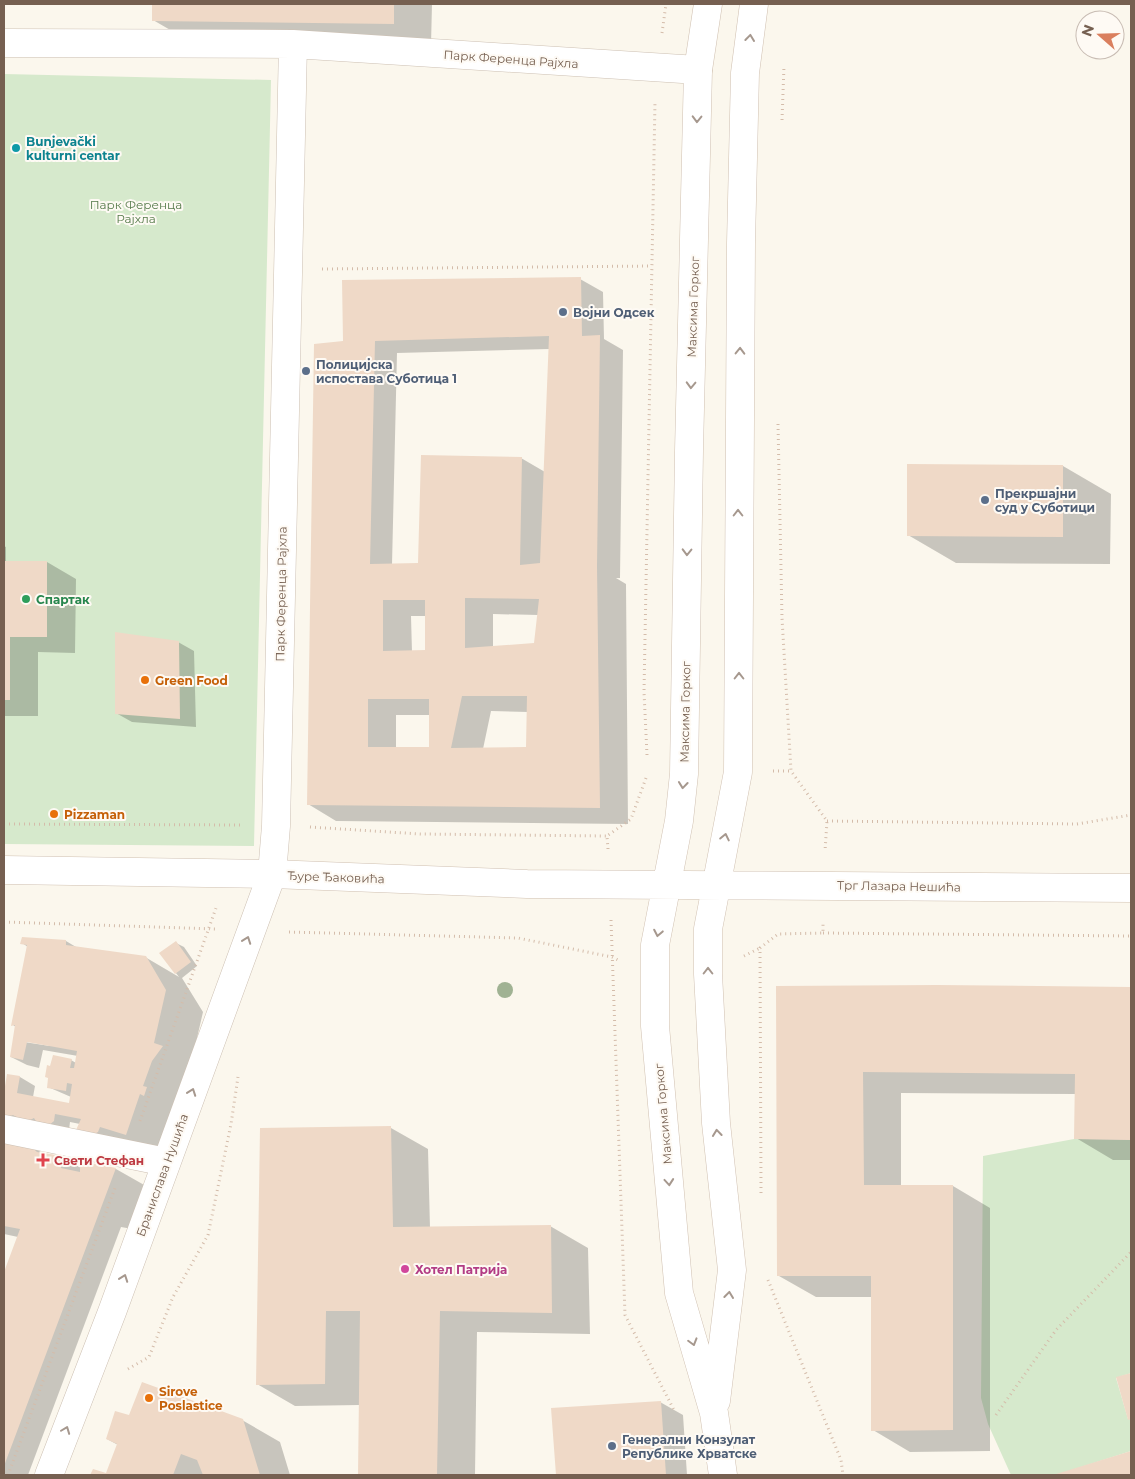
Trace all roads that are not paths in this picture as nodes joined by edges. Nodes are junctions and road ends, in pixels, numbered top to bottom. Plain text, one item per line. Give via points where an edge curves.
1 (708, 4) edge
2 (754, 4) edge
3 (4, 42) edge
4 (294, 44) junction
5 (698, 70) junction
6 (4, 870) edge
7 (272, 874) junction
8 (667, 885) junction
9 (715, 885) junction
10 (1131, 888) edge
11 (4, 1129) edge
12 (166, 1162) junction
13 (714, 1413) junction
14 (49, 1475) edge
15 (723, 1475) edge

1 - 5 main road, Максима Горког
9 -> 2 main road, Максима Горког via 738,772 741,243 746,72
3 - 4 main road, Парк Ференца Рајхла
4 - 5 main road, Парк Ференца Рајхла
4 - 7 main road, Парк Ференца Рајхла via 276,826
5 -> 8 main road, Максима Горког via 684,774
6 - 7 main road, Ђуре Ђаковића
7 - 8 main road, Ђуре Ђаковића via 526,884
12 -> 7 main road, Бранислава Нушића
8 - 9 main road, Трг Лазара Нешића
8 -> 13 main road, Максима Горког via 655,945 655,1026 679,1293
9 - 10 main road, Трг Лазара Нешића
13 -> 9 main road, Максима Горког via 732,1270 716,1122 708,974 708,929
11 - 12 main road
14 -> 12 main road, Бранислава Нушића
13 - 15 main road, Максима Горког

